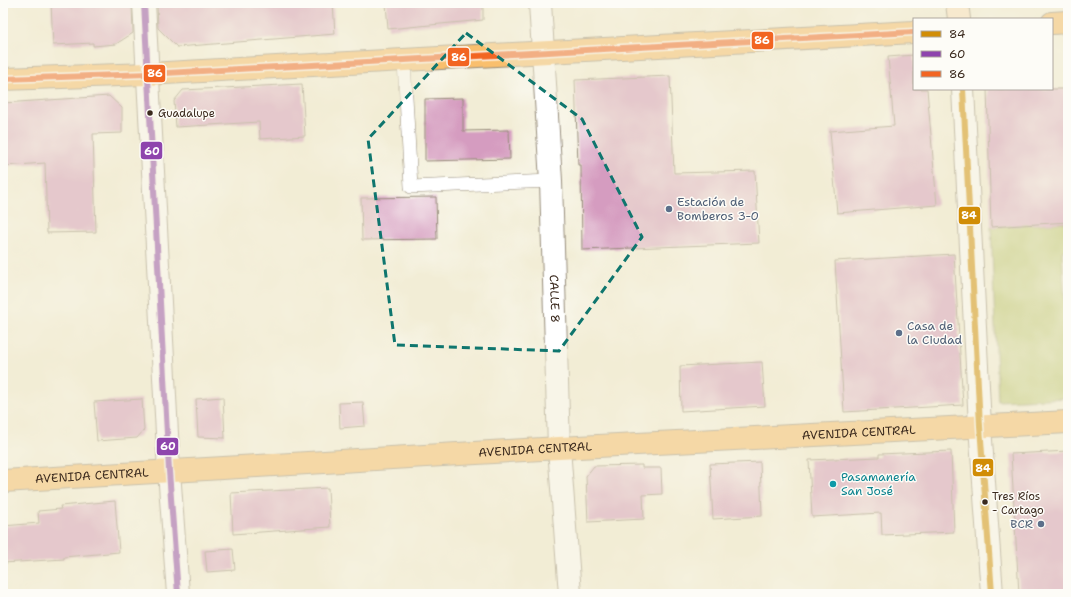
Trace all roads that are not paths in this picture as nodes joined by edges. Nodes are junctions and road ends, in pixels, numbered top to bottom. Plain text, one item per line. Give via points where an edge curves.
1 (144, 3) edge
2 (540, 3) edge
3 (957, 3) edge
4 (959, 18) edge
5 (1068, 22) edge
6 (1053, 23) edge
7 (913, 32) edge
8 (544, 54) junction
9 (404, 61) junction
10 (148, 74) junction
11 (3, 79) edge
12 (963, 90) edge
13 (551, 182) junction
14 (1068, 422) edge
15 (980, 426) junction
16 (559, 448) junction
17 (169, 471) junction
18 (3, 481) edge
19 (178, 594) edge
20 (570, 594) edge
21 (992, 594) edge

1 - 10 street
2 - 8 street, CALLE 8
3 - 4 street
5 - 6 main road
7 - 8 main road
8 - 9 main road
8 - 13 street, CALLE 8
9 - 10 main road
9 - 13 lane via 410,187
10 - 11 main road
10 - 17 street
12 - 15 street
13 - 16 street, CALLE 8
14 - 15 main road, AVENIDA CENTRAL
15 - 16 main road, AVENIDA CENTRAL
15 - 21 street
16 - 17 main road, AVENIDA CENTRAL
16 - 20 street, CALLE 8
17 - 18 main road, AVENIDA CENTRAL
17 - 19 street

